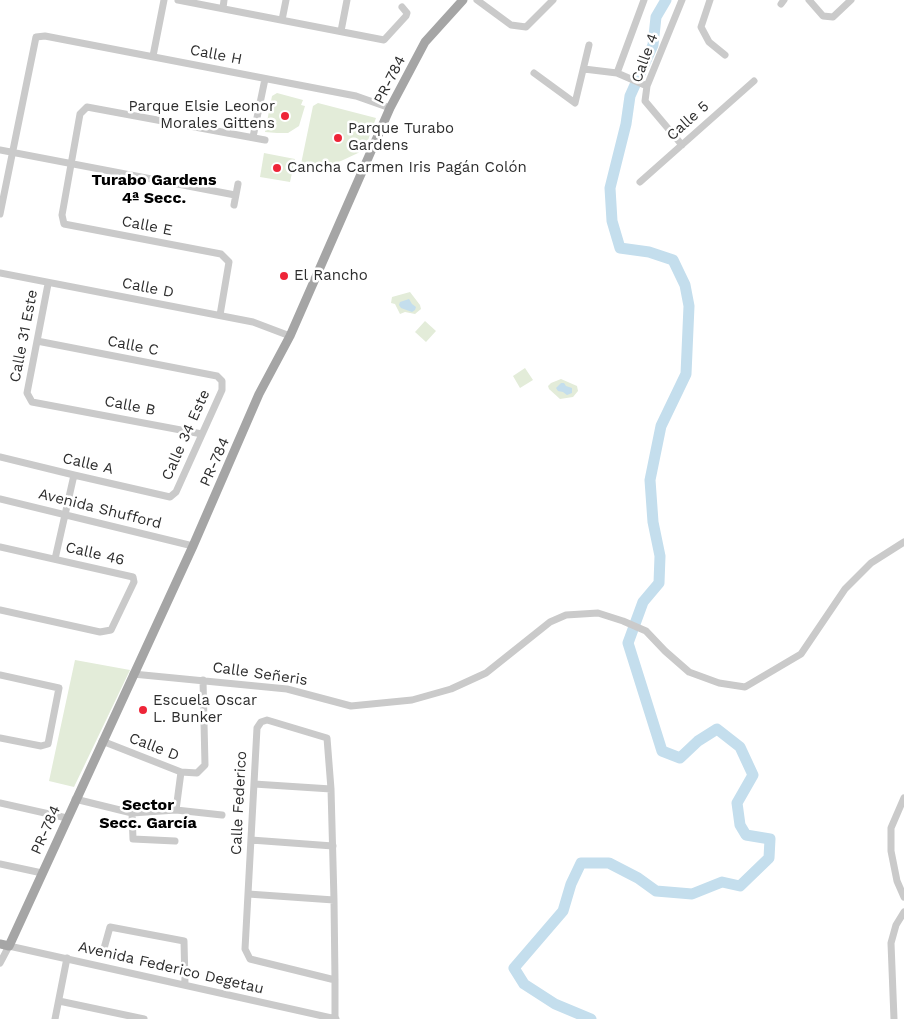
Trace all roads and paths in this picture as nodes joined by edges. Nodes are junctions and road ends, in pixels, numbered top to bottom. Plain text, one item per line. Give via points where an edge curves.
1 (164, 0) edge
2 (178, 0) edge
3 (224, 0) edge
4 (286, 0) edge
5 (347, 0) edge
6 (463, 0) edge
7 (476, 0) edge
8 (553, 0) edge
9 (644, 0) edge
10 (682, 0) edge
11 (710, 0) edge
12 (808, 0) edge
13 (851, 0) edge
14 (402, 7) dead end
15 (223, 8) junction
16 (282, 20) junction
17 (341, 31) junction
18 (589, 45) dead end
19 (724, 55) dead end
20 (153, 56) junction
21 (584, 68) junction
22 (534, 73) dead end
23 (617, 73) junction
24 (266, 79) junction
25 (754, 81) dead end
26 (644, 85) junction
27 (390, 108) junction
28 (254, 137) junction
29 (265, 140) dead end
30 (682, 145) junction
31 (0, 150) edge
32 (12, 153) junction
33 (70, 163) junction
34 (640, 182) dead end
35 (238, 184) dead end
36 (235, 195) junction
37 (234, 205) dead end
38 (0, 214) edge
39 (0, 274) edge
40 (48, 284) junction
41 (220, 315) junction
42 (290, 336) junction
43 (37, 341) junction
44 (222, 381) joint
45 (52, 406) joint
46 (202, 434) junction
47 (0, 457) edge
48 (74, 476) junction
49 (170, 496) joint
50 (0, 499) edge
51 (65, 515) junction
52 (904, 542) edge
53 (193, 546) junction
54 (0, 547) edge
55 (55, 559) junction
56 (0, 610) edge
57 (133, 674) junction
58 (0, 675) edge
59 (203, 680) junction
60 (0, 738) edge
61 (102, 742) junction
62 (181, 772) junction
63 (254, 784) junction
64 (331, 789) junction
65 (904, 798) edge
66 (75, 799) junction
67 (0, 803) edge
68 (176, 810) junction
69 (132, 813) junction
70 (222, 815) dead end
71 (67, 818) junction
72 (251, 840) junction
73 (175, 841) dead end
74 (333, 846) junction
75 (0, 864) edge
76 (42, 873) junction
77 (248, 894) junction
78 (904, 898) edge
79 (334, 900) junction
80 (904, 912) edge
81 (4, 945) edge
82 (103, 952) dead end
83 (66, 958) junction
84 (0, 963) edge
85 (335, 980) junction
86 (185, 984) junction
87 (59, 1000) junction
88 (55, 1019) edge
89 (144, 1019) edge
90 (335, 1019) edge
91 (894, 1019) edge

1 - 20 street
2 - 15 street
3 - 15 street
4 - 16 street
5 - 17 street
6 - 27 main road, PR-784 / PR-784 via 425,42
7 - 8 street via 511,25 526,27
9 - 23 street
10 - 26 street, Calle 4
11 - 19 street via 701,27 709,42
12 - 13 street via 823,16 833,18
14 - 17 street via 406,16 384,40
15 - 16 street
16 - 17 street
18 - 21 street
20 - 24 street, Calle H
20 - 32 street, Calle H via 36,37
21 - 22 street via 575,103
21 - 23 street
23 - 26 street
24 - 27 street, Calle H via 356,96
24 - 28 street
25 - 30 street, Calle 5
26 - 30 street, Calle 4 via 646,101
27 - 42 main road, PR-784 / PR-784
28 - 29 street
28 - 33 street via 87,107 80,114
30 - 34 street, Calle 5
31 - 32 street
32 - 33 street
32 - 38 street
33 - 36 street
33 - 41 street, Calle E via 62,215 64,224 221,254 229,262
35 - 36 street
36 - 37 street
39 - 40 street, Calle D
40 - 41 street, Calle D
40 - 43 street, Calle 31 Este
41 - 42 street, Calle D via 253,322
42 - 53 main road, PR-784 / PR-784 via 259,394
43 - 44 street, Calle C via 217,376
43 - 45 street, Calle 31 Este via 27,393 32,402
44 - 46 street, Calle 34 Este via 222,390
45 - 46 street, Calle B
46 - 49 street, Calle 34 Este via 176,492
47 - 48 street, Calle A
48 - 49 street, Calle A
48 - 51 street
50 - 51 street, Avenida Shufford
51 - 53 street, Avenida Shufford
51 - 55 street
52 - 59 street, Calle Señeris via 871,563 845,589 802,654 745,687 719,683 688,672 646,631 598,613 566,615 550,622 486,673 451,689 412,700 351,706 287,689
53 - 57 main road, PR-784 / PR-784
54 - 55 street, Calle 46
55 - 56 street, Calle 46 via 133,576 134,582 111,630 100,632
57 - 59 street, Calle Señeris
57 - 61 main road, PR-784 / PR-784
58 - 60 street via 59,688 48,744 41,746
59 - 62 street, Calle D via 205,765 197,773
61 - 62 street, Calle D
61 - 66 main road, PR-784 / PR-784
62 - 68 street
63 - 64 street
63 - 64 street, Calle Federico via 257,728 268,720 327,738
63 - 72 street, Calle Federico
64 - 74 street, Calle Federico
65 - 78 street via 891,828 891,851
66 - 69 street
66 - 71 main road, PR-784 / PR-784
67 - 71 street
68 - 69 street
68 - 70 street
69 - 73 street via 133,839
71 - 76 main road, PR-784 / PR-784
72 - 74 street
72 - 77 street, Calle Federico
74 - 79 street, Calle Federico
75 - 76 street
76 - 81 main road, PR-784 / PR-784
77 - 79 street
77 - 85 street, Calle Federico via 245,949 250,959
79 - 85 street, Calle Federico
80 - 91 street via 891,943
81 - 83 street, Avenida Federico Degetau
81 - 84 street
82 - 86 street via 110,927 184,941
83 - 86 street, Avenida Federico Degetau
83 - 87 street
85 - 90 street, Calle Federico
86 - 90 street, Avenida Federico Degetau
87 - 88 street
87 - 89 street

